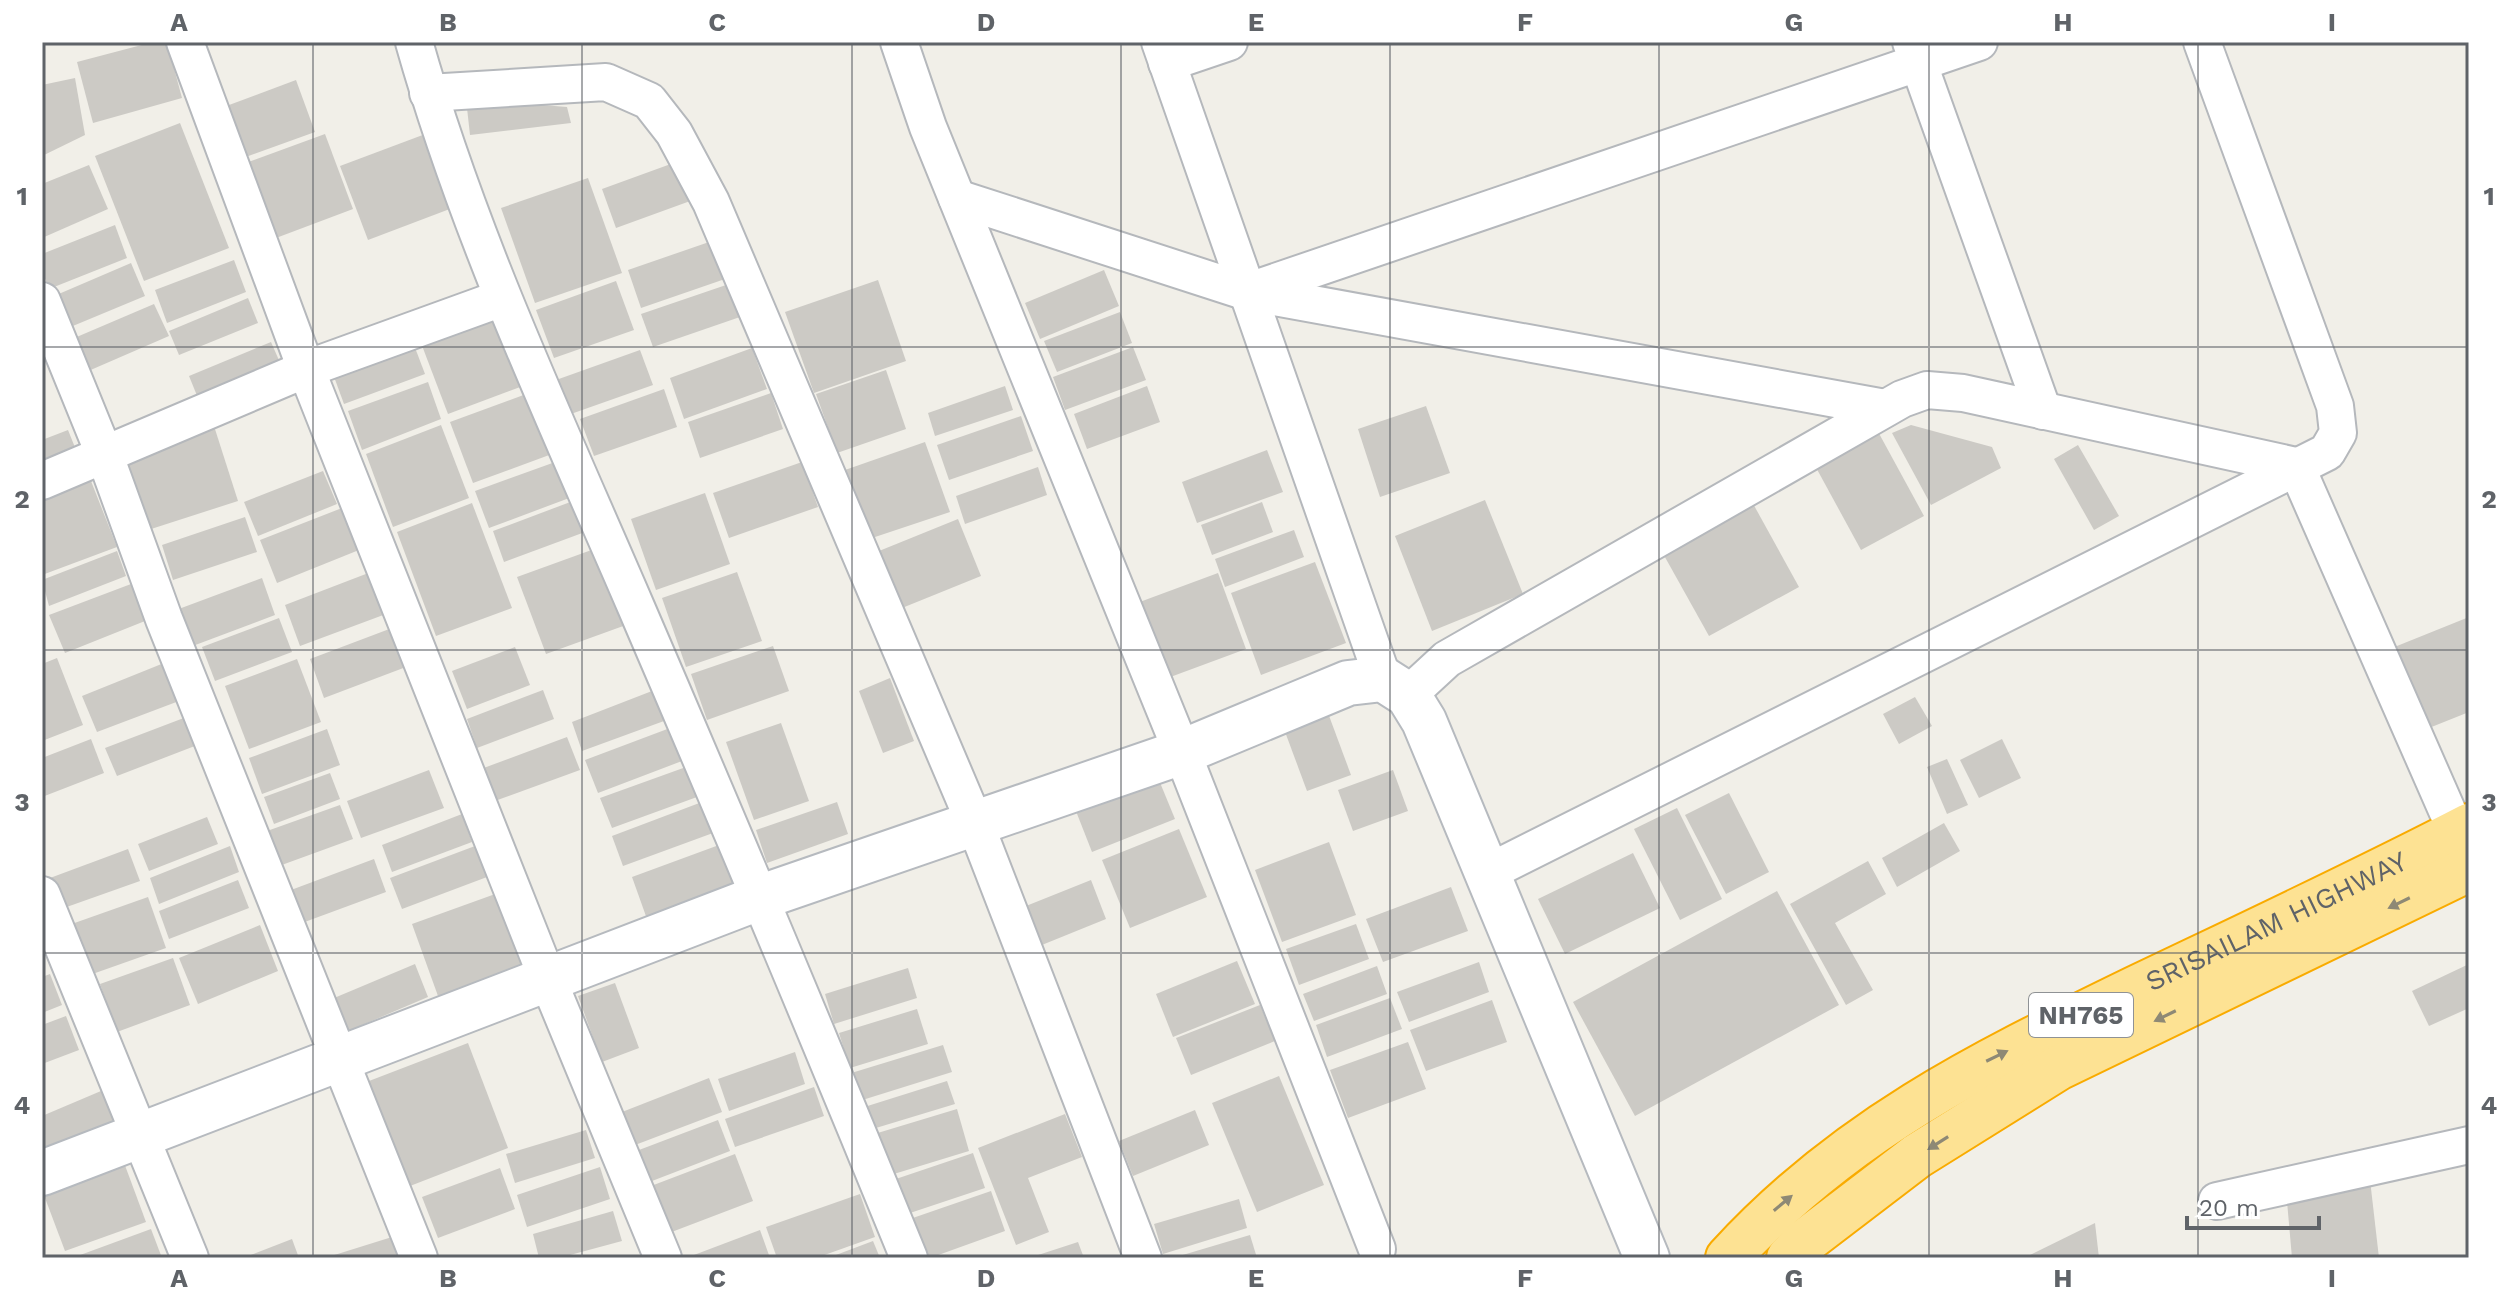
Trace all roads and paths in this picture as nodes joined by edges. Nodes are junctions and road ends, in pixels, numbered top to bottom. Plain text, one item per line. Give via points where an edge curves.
1 (185, 42) edge
2 (414, 42) edge
3 (899, 42) edge
4 (1229, 42) edge
5 (1979, 42) edge
6 (2202, 42) edge
7 (1915, 52) edge
8 (1164, 53) edge
9 (428, 93) junction
10 (957, 198) junction
11 (1247, 292) junction
12 (502, 298) junction
13 (42, 301) edge
14 (306, 369) junction
15 (1885, 408) junction
16 (2043, 411) junction
17 (105, 456) junction
18 (2296, 466) junction
19 (42, 481) edge
20 (1396, 687) junction
21 (1182, 752) junction
22 (976, 826) junction
23 (2465, 843) edge
24 (1485, 874) junction
25 (42, 895) edge
26 (761, 897) junction
27 (548, 980) junction
28 (340, 1056) junction
29 (139, 1133) junction
30 (2469, 1145) edge
31 (42, 1173) edge
32 (2217, 1201) dead end
33 (1377, 1249) dead end
34 (190, 1258) edge
35 (419, 1258) edge
36 (663, 1258) edge
37 (909, 1258) edge
38 (1143, 1258) edge
39 (1647, 1258) edge
40 (1728, 1258) edge
41 (1789, 1258) edge

1 - 14 street
2 - 9 street
3 - 10 street
4 - 8 street
5 - 7 street
6 - 18 street via 2335,406 2338,433 2327,452
7 - 11 street
7 - 16 street
8 - 11 street
9 - 12 street
9 - 22 street via 606,82 649,101 674,133 711,202
10 - 11 street
10 - 21 street
11 - 15 street
11 - 20 street
12 - 14 street
12 - 26 street
13 - 17 street
14 - 17 street
14 - 27 street
15 - 16 street via 1927,390
15 - 20 street
16 - 18 street
17 - 19 street
17 - 28 street via 164,619
18 - 23 street
18 - 24 street
20 - 21 street via 1348,683
20 - 24 street via 1424,721
21 - 22 street
21 - 33 street
22 - 26 street
22 - 38 street
40 -> 23 highway, SRISAILAM HIGHWAY / NH765 via 1760,1223 1859,1139 1977,1066
23 -> 41 highway, SRISAILAM HIGHWAY / NH765 via 2058,1068 1917,1156
24 - 39 street
25 - 29 street
26 - 27 street
26 - 37 street
27 - 28 street
27 - 36 street
28 - 29 street
28 - 35 street
29 - 31 street
29 - 34 street
30 - 32 street

